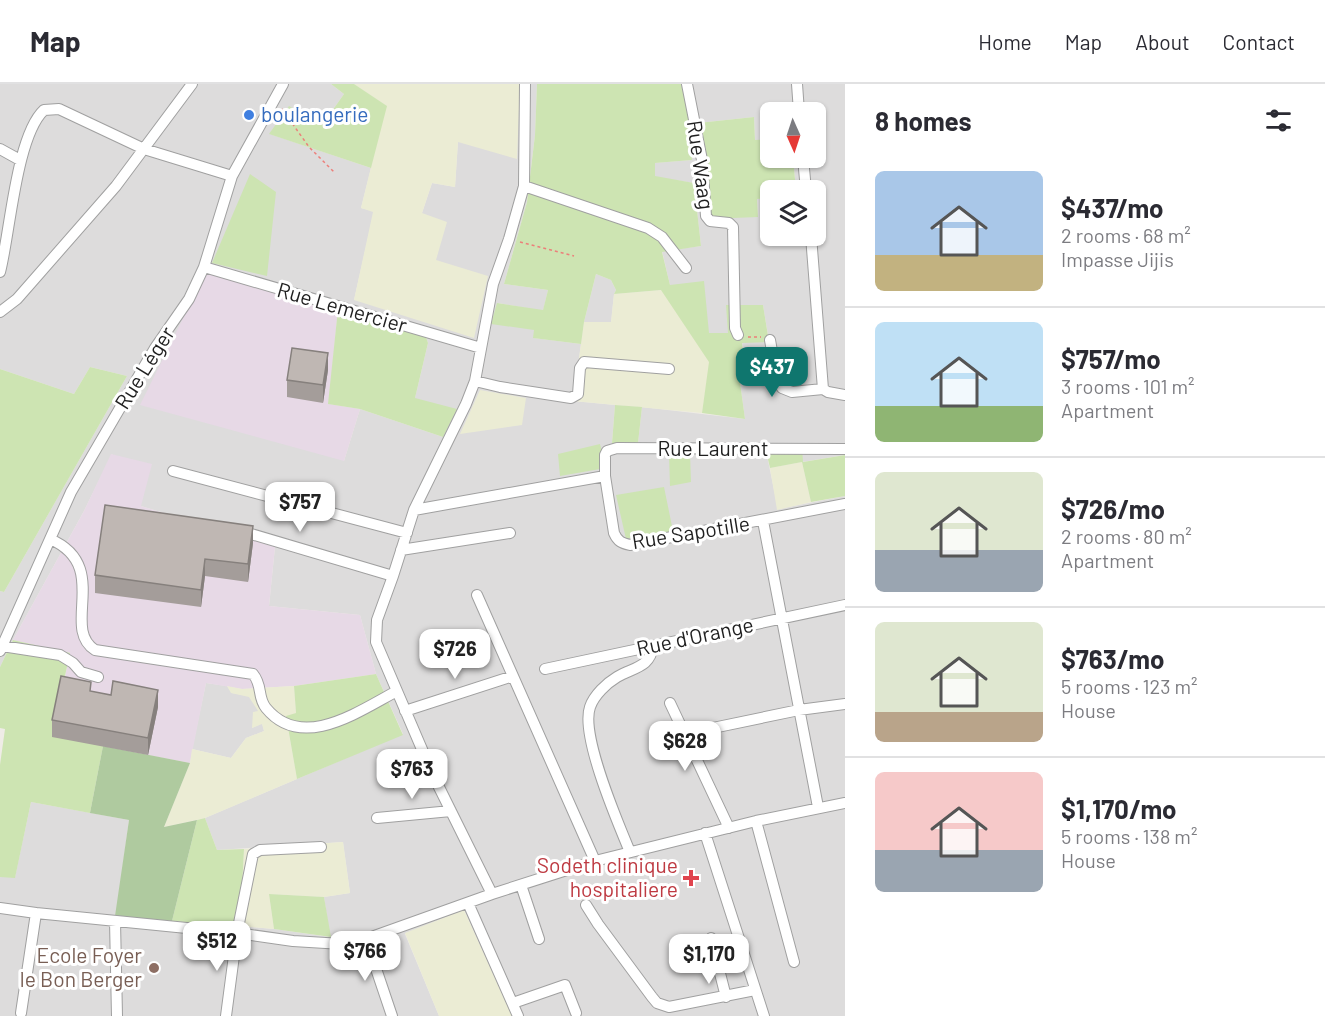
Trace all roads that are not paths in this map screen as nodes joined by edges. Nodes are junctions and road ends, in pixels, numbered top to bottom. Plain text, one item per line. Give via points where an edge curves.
1 (192, 84) edge
2 (283, 84) edge
3 (525, 84) edge
4 (687, 84) edge
5 (798, 84) edge
6 (799, 102) edge
7 (144, 149) junction
8 (0, 150) edge
9 (20, 160) junction
10 (232, 176) junction
11 (524, 186) junction
12 (812, 246) edge
13 (1, 266) edge
14 (204, 267) junction
15 (686, 268) dead end
16 (0, 312) edge
17 (738, 335) road end
18 (770, 340) road end
19 (481, 348) junction
20 (669, 369) dead end
21 (475, 381) junction
22 (822, 389) junction
23 (845, 395) edge
24 (845, 449) edge
25 (173, 471) dead end
26 (605, 476) junction
27 (845, 504) edge
28 (414, 510) junction
29 (763, 521) junction
30 (233, 528) edge
31 (407, 532) junction
32 (510, 533) dead end
33 (51, 539) junction
34 (401, 550) junction
35 (393, 576) junction
36 (477, 595) dead end
37 (845, 606) edge
38 (782, 618) junction
39 (653, 646) junction
40 (1, 649) edge
41 (545, 669) dead end
42 (98, 676) dead end
43 (513, 676) junction
44 (397, 691) junction
45 (670, 703) dead end
46 (845, 704) edge
47 (800, 710) junction
48 (405, 711) junction
49 (684, 734) junction
50 (845, 803) edge
51 (818, 807) junction
52 (451, 811) junction
53 (377, 818) dead end
54 (756, 821) junction
55 (729, 828) junction
56 (705, 833) junction
57 (321, 847) dead end
58 (630, 852) junction
59 (595, 861) junction
60 (521, 885) junction
61 (492, 894) junction
62 (468, 903) junction
63 (586, 905) dead end
64 (0, 908) edge
65 (36, 913) junction
66 (115, 921) junction
67 (237, 933) junction
68 (711, 938) dead end
69 (366, 939) junction
70 (539, 939) dead end
71 (794, 962) dead end
72 (755, 990) junction
73 (726, 997) junction
74 (513, 1004) junction
75 (21, 1013) dead end
76 (576, 1013) dead end
77 (117, 1016) edge
78 (226, 1016) edge
79 (392, 1016) edge
80 (518, 1016) edge
81 (764, 1016) edge

1 - 7 street
2 - 10 street, Rue Léger
3 - 11 street
4 - 17 street, Rue Waag via 702,160 706,216 710,221 733,227
5 - 6 street
7 - 9 street via 51,108 39,114
7 - 10 street
7 - 16 street via 17,300
8 - 9 street
9 - 13 street
10 - 14 street, Rue Léger
11 - 15 street via 648,228 662,237
11 - 19 street via 493,284
12 - 22 street
14 - 19 street, Rue Lemercier
14 - 33 street, Rue Léger via 189,299 155,348 71,492
18 - 22 street via 782,388 792,392
19 - 21 street
20 - 21 street via 584,362 578,394 571,398
21 - 28 street
22 - 23 street
24 - 26 street, Rue Laurent via 617,448 605,455
25 - 31 street
26 - 28 street
26 - 29 street, Rue Sapotille via 614,533 622,543 638,544
27 - 29 street, Rue Sapotille
28 - 31 street
29 - 38 street
30 - 35 street
31 - 34 street
32 - 34 street
33 - 40 street, Rue Léger
33 - 44 street via 80,564 82,630 84,639 95,650 253,674 259,681 266,708 297,728 338,722
34 - 35 street
35 - 44 street via 375,633
36 - 43 street
37 - 38 street, Rue d'Orange
38 - 39 street, Rue d'Orange
38 - 47 street
39 - 41 street, Rue d'Orange
39 - 58 street via 646,663 603,687 590,705 588,717 588,732
40 - 42 street via 60,655 81,672
43 - 48 street
43 - 59 street
44 - 48 street
45 - 49 street
46 - 47 street
47 - 49 street
47 - 51 street
48 - 52 street
49 - 55 street
50 - 51 street
51 - 54 street
52 - 53 street
52 - 61 street
54 - 55 street
54 - 71 street
55 - 56 street
56 - 58 street
56 - 72 street
57 - 67 street via 260,850 253,854
58 - 59 street
59 - 60 street
60 - 61 street
60 - 70 street
61 - 62 street
62 - 69 street
62 - 74 street
63 - 73 street via 657,1003 669,1007
64 - 65 street
65 - 66 street
65 - 75 street
66 - 67 street
66 - 77 street
67 - 69 street via 342,944
67 - 78 street
68 - 73 street
69 - 79 street
72 - 73 street
72 - 81 street
74 - 76 street via 565,985
74 - 80 street

